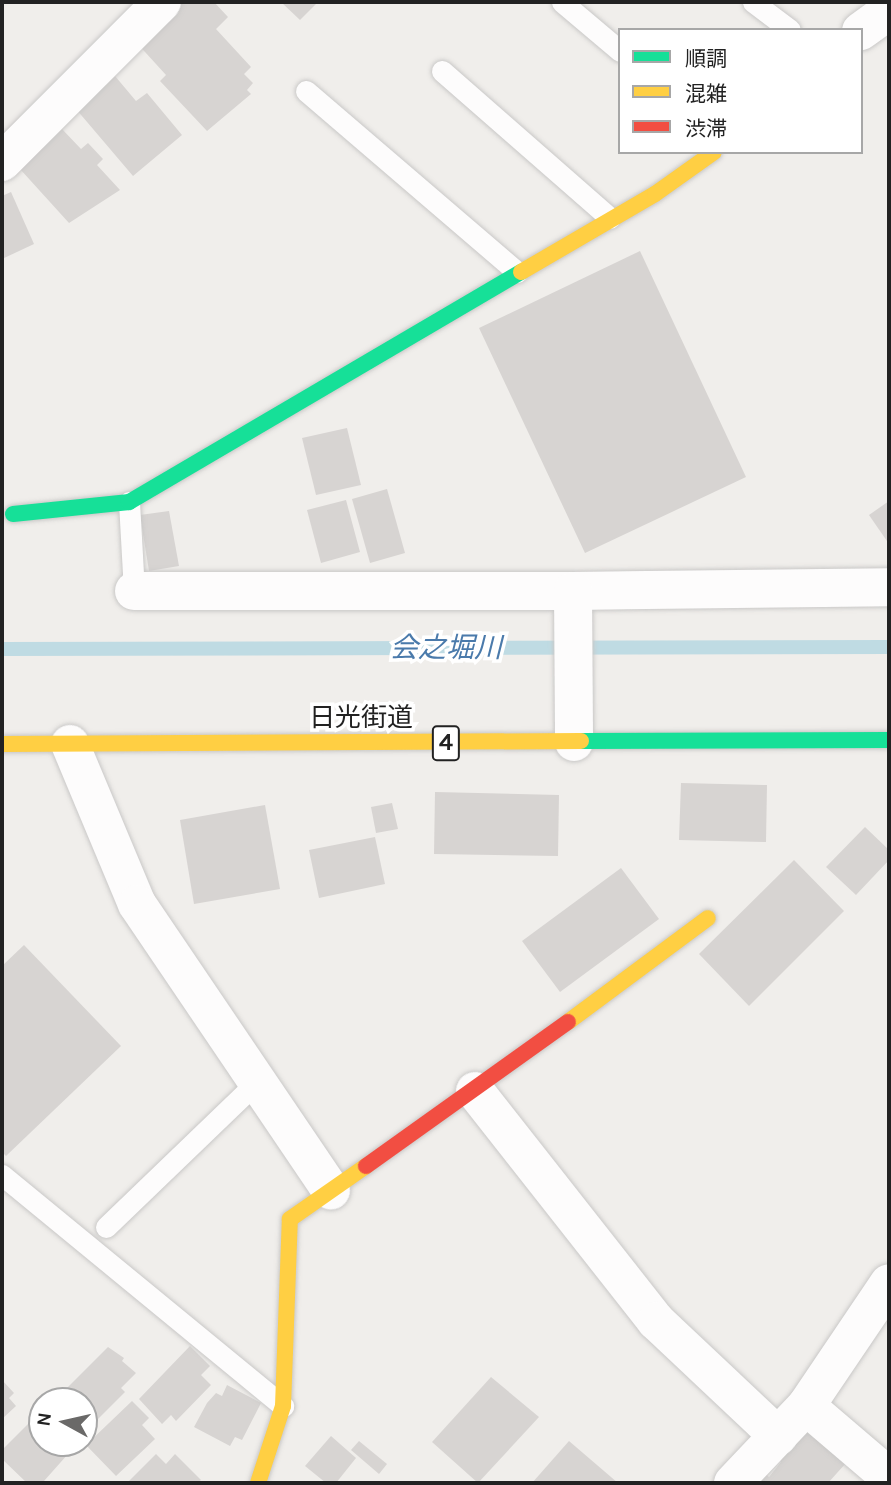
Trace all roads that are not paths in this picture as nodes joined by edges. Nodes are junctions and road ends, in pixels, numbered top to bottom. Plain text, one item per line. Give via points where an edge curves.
1 (162, 2) edge
2 (562, 2) edge
3 (753, 2) edge
4 (889, 11) edge
5 (787, 28) edge
6 (863, 30) edge
7 (618, 49) edge
8 (442, 71) dead end
9 (306, 91) dead end
10 (712, 154) edge
11 (2, 162) edge
12 (610, 218) junction
13 (517, 272) junction
14 (129, 502) junction
15 (13, 514) dead end
16 (889, 587) edge
17 (134, 590) joint
18 (572, 600) junction
19 (889, 740) edge
20 (574, 742) junction
21 (2, 744) edge
22 (70, 744) junction
23 (708, 918) dead end
24 (259, 1080) junction
25 (475, 1091) junction
26 (2, 1175) edge
27 (331, 1190) junction
28 (106, 1227) dead end
29 (889, 1283) edge
30 (283, 1406) junction
31 (806, 1406) junction
32 (778, 1436) junction
33 (889, 1477) edge
34 (258, 1483) edge
35 (733, 1483) edge

1 - 11 street
2 - 7 lane
3 - 5 lane
4 - 6 street
8 - 12 lane
9 - 13 lane
10 - 12 main road via 655,194
12 - 13 main road
13 - 14 main road
14 - 15 main road
14 - 17 lane
16 - 18 street
17 - 18 street
18 - 20 street
19 - 20 main road, 日光街道 / 4
20 - 22 main road, 日光街道 / 4
21 - 22 main road, 日光街道 / 4
22 - 24 street via 137,904
23 - 25 main road
24 - 27 street
24 - 28 lane
25 - 27 main road
25 - 32 street via 656,1321
26 - 30 lane
27 - 30 main road via 290,1219
29 - 31 street
30 - 34 main road
31 - 32 street
31 - 33 street
32 - 35 street

